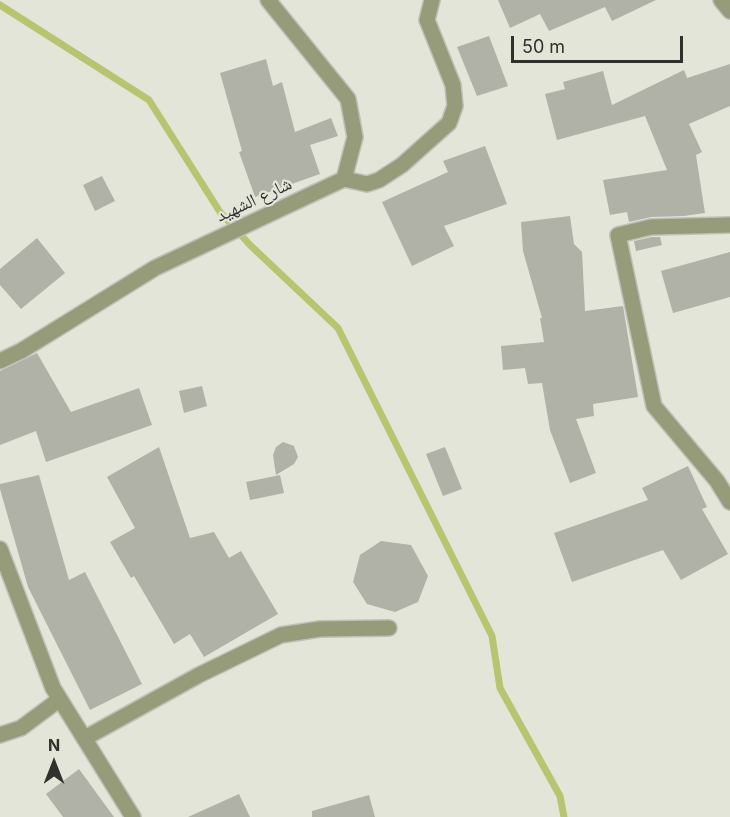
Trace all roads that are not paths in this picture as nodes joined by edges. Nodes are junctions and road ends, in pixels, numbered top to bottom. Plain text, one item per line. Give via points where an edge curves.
1 (268, 0) edge
2 (432, 0) edge
3 (721, 0) edge
4 (730, 11) edge
5 (344, 179) junction
6 (730, 225) edge
7 (0, 361) edge
8 (730, 502) edge
9 (0, 549) edge
10 (389, 628) dead end
11 (60, 699) junction
12 (0, 735) edge
13 (85, 738) junction
14 (133, 817) edge

1 - 5 street via 348,99 355,137
2 - 5 street via 427,20 453,85 455,106 449,123 379,180 368,184
3 - 4 street
5 - 7 street, شارع الشهيد via 156,268
6 - 8 street via 651,227 618,235 654,406
9 - 11 street
10 - 13 street via 320,629 281,635
11 - 12 street via 21,728
11 - 13 street
13 - 14 street

